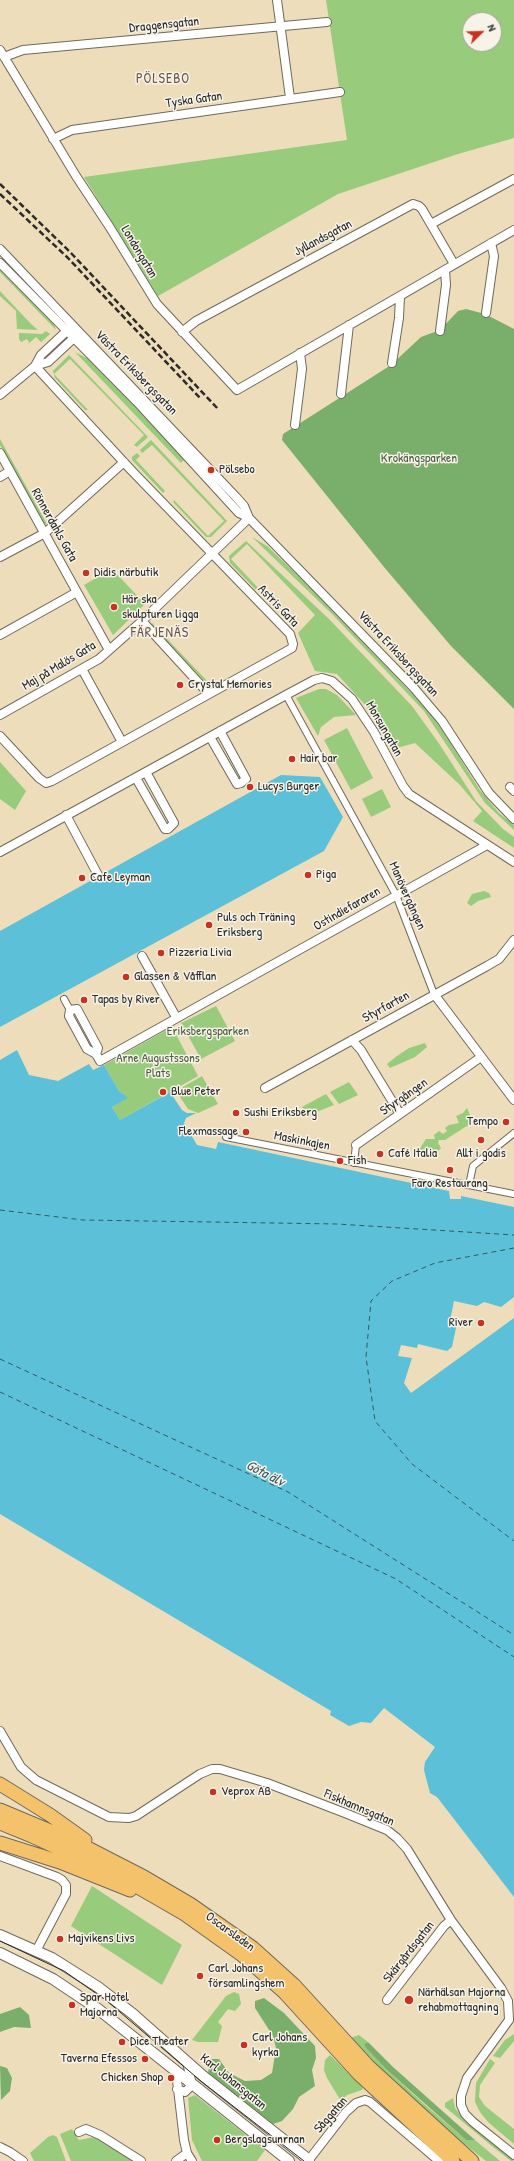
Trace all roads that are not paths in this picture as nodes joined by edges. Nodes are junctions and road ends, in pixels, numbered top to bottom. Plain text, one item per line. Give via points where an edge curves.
1 (277, 0) edge
2 (327, 22) dead end
3 (280, 26) junction
4 (2, 54) edge
5 (340, 92) dead end
6 (290, 98) junction
7 (53, 139) junction
8 (513, 182) edge
9 (431, 224) junction
10 (514, 230) edge
11 (491, 243) junction
12 (0, 249) edge
13 (0, 263) edge
14 (454, 264) junction
15 (445, 270) junction
16 (400, 296) junction
17 (486, 313) dead end
18 (349, 325) junction
19 (70, 328) junction
20 (440, 331) dead end
21 (182, 332) junction
22 (77, 335) junction
23 (300, 353) junction
24 (392, 364) dead end
25 (35, 366) junction
26 (341, 394) dead end
27 (0, 395) edge
28 (295, 425) dead end
29 (0, 453) edge
30 (124, 462) junction
31 (10, 472) junction
32 (0, 477) edge
33 (249, 518) junction
34 (45, 533) junction
35 (212, 554) junction
36 (0, 557) edge
37 (77, 592) junction
38 (142, 621) junction
39 (0, 635) edge
40 (109, 650) junction
41 (82, 669) junction
42 (208, 693) junction
43 (286, 695) junction
44 (0, 715) edge
45 (220, 731) junction
46 (0, 736) edge
47 (210, 737) junction
48 (122, 742) junction
49 (146, 772) junction
50 (136, 778) junction
51 (66, 815) junction
52 (514, 819) edge
53 (487, 844) junction
54 (0, 852) edge
55 (514, 862) edge
56 (98, 875) dead end
57 (396, 895) junction
58 (514, 940) edge
59 (142, 956) dead end
60 (434, 994) junction
61 (64, 999) dead end
62 (70, 1010) joint
63 (176, 1017) junction
64 (352, 1040) junction
65 (481, 1057) junction
66 (265, 1088) dead end
67 (514, 1100) edge
68 (400, 1114) junction
69 (514, 1133) edge
70 (226, 1137) dead end
71 (356, 1146) joint
72 (354, 1163) junction
73 (468, 1185) junction
74 (514, 1194) edge
75 (0, 1731) edge
76 (0, 1784) edge
77 (0, 1810) edge
78 (0, 1823) edge
79 (0, 1843) edge
80 (0, 1856) edge
81 (110, 1858) junction
82 (160, 1900) junction
83 (452, 1920) junction
84 (0, 1935) edge
85 (36, 1951) junction
86 (0, 1953) edge
87 (386, 2000) dead end
88 (511, 2021) edge
89 (187, 2062) junction
90 (176, 2072) junction
91 (192, 2085) junction
92 (177, 2089) junction
93 (79, 2132) dead end
94 (0, 2147) edge
95 (187, 2153) junction
96 (514, 2155) edge
97 (309, 2160) edge
98 (23, 2161) edge
99 (141, 2161) edge
100 (176, 2161) edge
101 (192, 2161) edge
102 (289, 2161) edge
103 (439, 2161) edge
104 (453, 2161) edge
105 (472, 2161) edge

1 - 3 street
2 - 3 street, Draggensgatan
3 - 4 street, Draggensgatan
3 - 6 street
4 - 7 street, Londongatan
5 - 6 street, Tyska Gatan
6 - 7 street, Tyska Gatan via 72,130
7 - 21 street, Londongatan via 153,298
8 - 9 street
9 - 14 street, Jyllandsgatan
9 - 21 street, Jyllandsgatan via 419,206 409,206 196,321
10 - 11 street, Londongatan
11 - 14 street, Londongatan
11 - 17 street via 494,256
12 - 19 street, Västra Eriksbergsgatan
13 - 19 street, Västra Eriksbergsgatan
14 - 15 street, Londongatan
15 - 16 street, Londongatan
15 - 20 street via 446,285
16 - 18 street, Londongatan
16 - 24 street
18 - 23 street, Londongatan
18 - 26 street
19 - 22 street, Västra Eriksbergsgatan
19 - 25 street via 41,355
21 - 23 street, Londongatan via 238,390
22 - 25 street via 48,362
22 - 33 street, Västra Eriksbergsgatan via 239,512
23 - 28 street via 302,369
25 - 27 street
25 - 30 street, Astris Gata
29 - 31 street, Rönnerdahls Gata
30 - 34 street
30 - 35 street, Astris Gata
31 - 32 street
31 - 34 street, Rönnerdahls Gata
33 - 35 street, Maj på Malös Gata
33 - 52 street, Västra Eriksbergsgatan via 353,623 427,703 442,721 484,787
34 - 36 street
34 - 37 street, Rönnerdahls Gata
35 - 38 street, Maj på Malös Gata
35 - 42 street, Astris Gata via 290,634 293,644 292,648
37 - 39 street
37 - 40 street, Rönnerdahls Gata
38 - 40 street, Maj på Malös Gata
38 - 42 street
40 - 41 street, Maj på Malös Gata
41 - 44 street, Maj på Malös Gata
41 - 48 street
42 - 48 street, Astris Gata
43 - 45 street, Monsungatan
43 - 53 street, Monsungatan via 318,679 332,680 363,714 409,794
43 - 57 street, Manövergången
45 - 47 street, Monsungatan
45 - 47 street via 245,781 236,784
46 - 48 street, Astris Gata via 46,783
47 - 49 street, Monsungatan
49 - 50 street, Monsungatan
49 - 50 street via 174,823 168,829 165,829
50 - 51 street, Monsungatan
51 - 54 street, Monsungatan
51 - 56 street
53 - 55 street, Monsungatan
53 - 57 street, Ostindiefararen
57 - 60 street, Manövergången
57 - 63 street, Ostindiefararen
58 - 60 street, Styrfarten via 499,959
59 - 63 street
60 - 64 street, Styrfarten
60 - 65 street, Manövergången
61 - 62 street, Ostindiefararen
62 - 63 street, Ostindiefararen via 77,1010 98,1048 96,1054 100,1060
64 - 66 street, Styrfarten
64 - 68 street via 361,1050
65 - 67 street, Manövergången
65 - 68 street, Styrgången
68 - 71 street, Styrgången
69 - 73 street via 473,1166
70 - 72 street, Maskinkajen
71 - 72 street, Styrgången
72 - 73 street, Maskinkajen
73 - 74 street, Maskinkajen
75 - 83 street, Fiskhamnsgatan via 21,1767 36,1780 109,1817 136,1816 200,1774 220,1768 376,1825 387,1830 407,1849
76 - 81 highway via 50,1814
77 - 81 highway, Oscarsleden via 40,1825
78 - 82 highway, Oscarsleden via 117,1875
79 - 82 highway via 60,1862
80 - 85 street via 57,1877 66,1885 66,1894
81 - 105 highway, Oscarsleden via 190,1904 253,1948 294,1985 368,2066
82 - 104 highway, Oscarsleden via 213,1934 264,1973 358,2074
83 - 87 street, Skärgårdsgatan via 444,1926
83 - 88 street, Fiskhamnsgatan via 506,1994
84 - 85 street, Karl Johansgatan
85 - 89 street, Karl Johansgatan via 98,1987
86 - 90 street, Karl Johansgatan via 53,1979 76,1994
88 - 96 street, Fiskhamnsgatan via 466,2078 462,2086 461,2105 473,2122
89 - 91 street
89 - 97 street, Karl Johansgatan
90 - 91 street, Karl Johansgatan
90 - 92 street
91 - 92 street via 185,2092
91 - 102 street, Karl Johansgatan
92 - 95 street
93 - 99 street via 86,2129 100,2135
94 - 98 street
95 - 100 street
95 - 101 street
97 - 103 street, Såggatan via 346,2112 361,2101 370,2102

